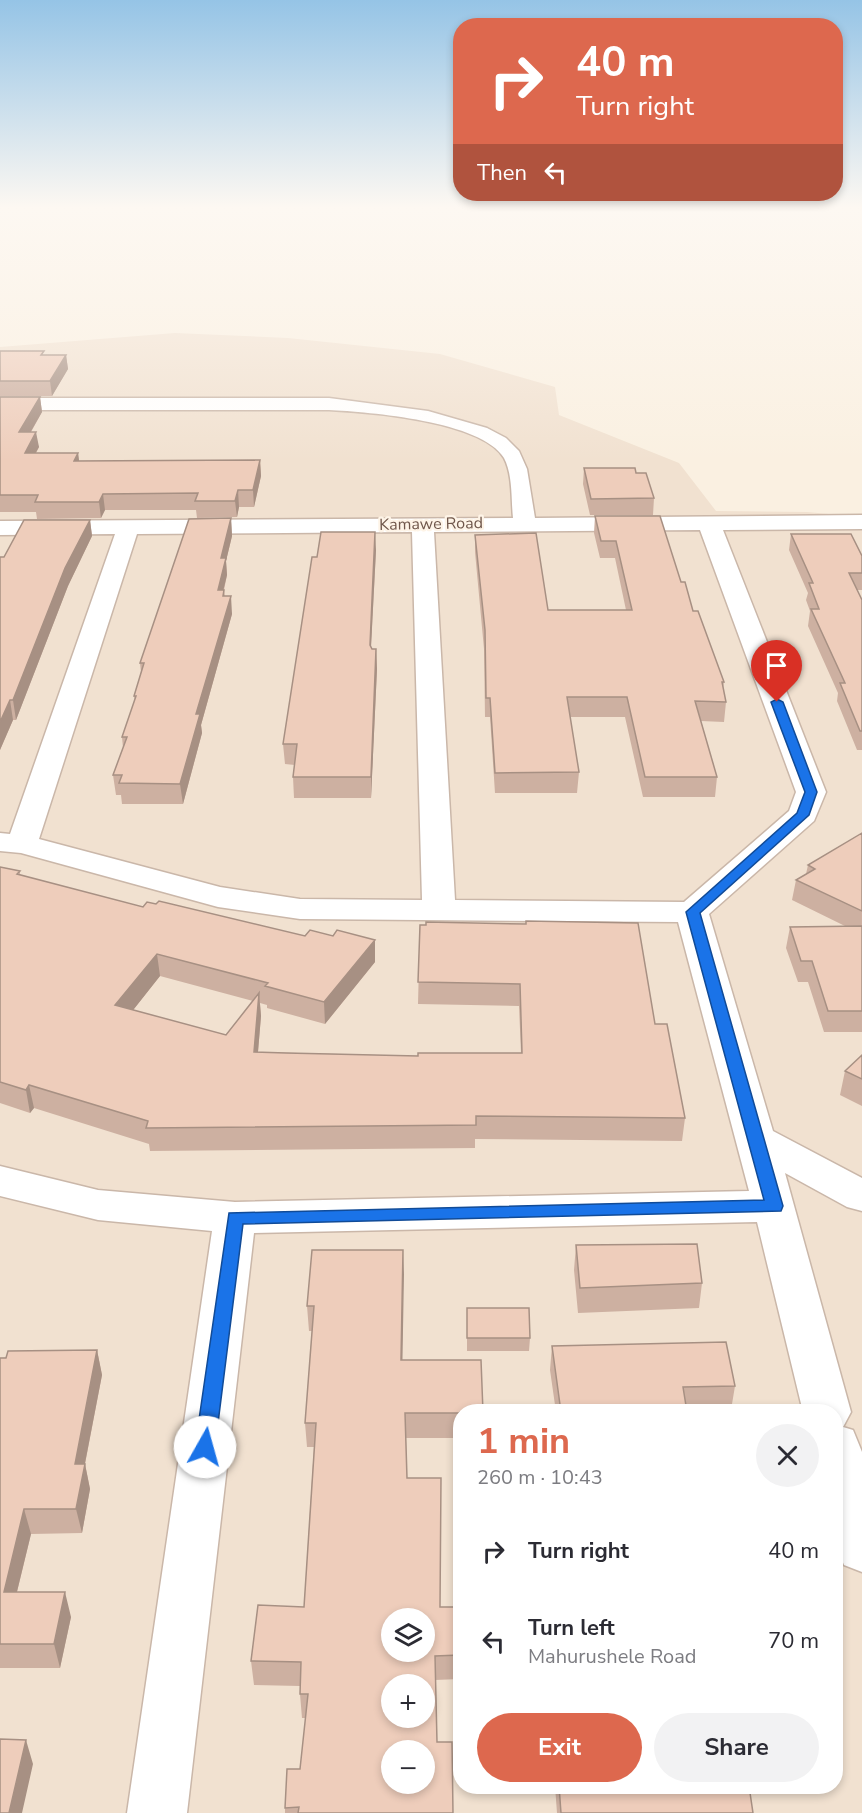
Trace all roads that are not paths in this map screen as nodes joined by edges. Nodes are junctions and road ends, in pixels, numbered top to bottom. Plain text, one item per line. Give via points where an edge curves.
1 (0, 404) edge
2 (862, 522) edge
3 (525, 523) junction
4 (709, 523) junction
5 (423, 525) junction
6 (128, 527) junction
7 (0, 528) edge
8 (11, 843) edge
9 (439, 910) junction
10 (692, 912) junction
11 (755, 1139) junction
12 (0, 1181) edge
13 (862, 1196) edge
14 (774, 1206) junction
15 (235, 1218) junction
16 (825, 1404) edge
17 (843, 1473) edge
18 (862, 1548) edge
19 (157, 1813) edge

1 - 3 street via 329,404 373,406 428,416 502,442 514,457
2 - 4 street, Kamawe Road
3 - 4 street, Kamawe Road
3 - 5 street, Kamawe Road
4 - 10 street via 811,792 803,815
5 - 6 street, Kamawe Road
5 - 9 street
6 - 7 street, Kamawe Road
6 - 8 street
8 - 9 street via 218,897 300,909
9 - 10 street
10 - 11 street
11 - 13 street
11 - 14 street
12 - 15 street via 98,1205
14 - 15 street
14 - 16 street
15 - 19 street
17 - 18 street

